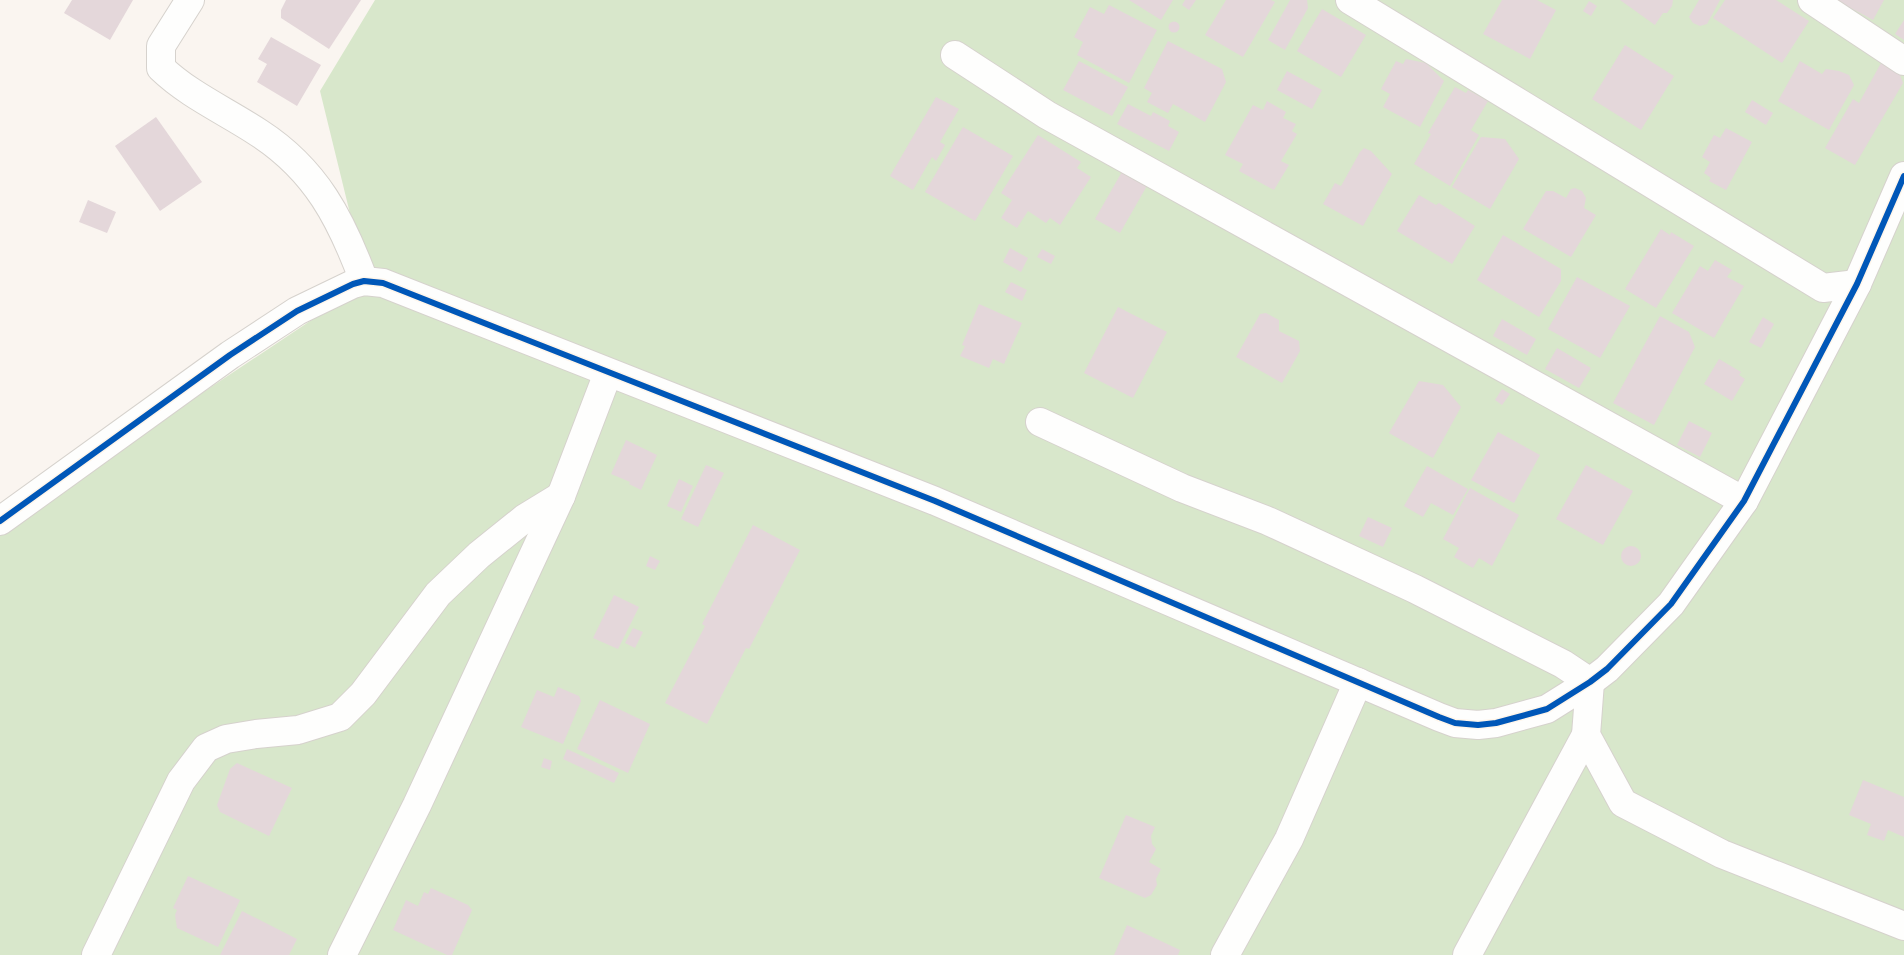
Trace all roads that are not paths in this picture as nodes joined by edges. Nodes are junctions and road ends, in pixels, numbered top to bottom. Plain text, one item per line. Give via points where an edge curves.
1 (190, 0) edge
2 (1350, 0) edge
3 (1812, 0) edge
4 (955, 55) dead end
5 (1904, 61) edge
6 (1904, 176) edge
7 (364, 281) junction
8 (1857, 284) junction
9 (608, 373) junction
10 (1040, 422) dead end
11 (562, 496) junction
12 (1744, 501) junction
13 (0, 521) edge
14 (1358, 682) junction
15 (1590, 682) junction
16 (1586, 735) junction
17 (1904, 926) edge
18 (96, 955) edge
19 (342, 955) edge
20 (1225, 955) edge
21 (1467, 955) edge

1 - 7 street via 161,46 161,68 174,80 260,134 296,161 318,187 350,244
2 - 8 street via 1823,288
3 - 5 street
4 - 12 street via 1047,115
6 - 8 street
7 - 9 street via 398,287
7 - 13 street via 298,311 230,355
8 - 12 street
9 - 11 street
9 - 14 street via 935,501
10 - 15 street via 1182,488 1268,521 1414,589 1563,664
11 - 18 street via 525,518 438,594 363,694 340,717 298,730 226,739 206,748 181,781
11 - 19 street via 418,805
12 - 15 street via 1671,604
14 - 15 street via 1438,717 1455,723 1478,725 1496,724 1547,709
14 - 20 street via 1289,839
15 - 16 street
16 - 17 street via 1623,803 1722,854
16 - 21 street

